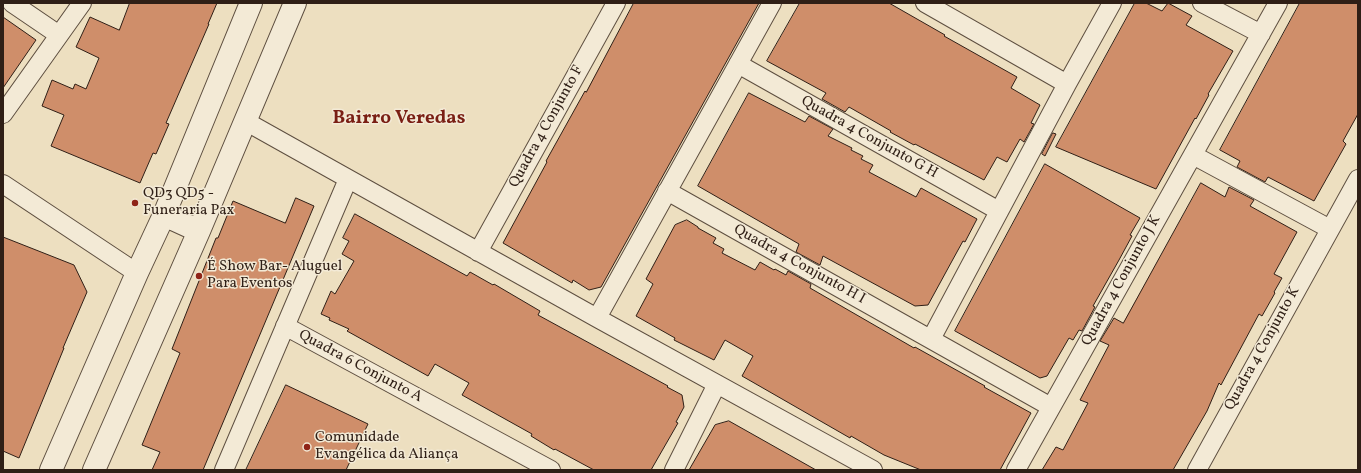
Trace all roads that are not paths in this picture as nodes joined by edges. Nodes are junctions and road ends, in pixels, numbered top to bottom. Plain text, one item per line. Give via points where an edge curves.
1 (12, 3) edge
2 (82, 3) edge
3 (251, 3) edge
4 (296, 3) edge
5 (616, 3) edge
6 (772, 3) edge
7 (925, 3) edge
8 (1112, 3) edge
9 (1202, 3) edge
10 (1278, 3) edge
11 (1261, 34) junction
12 (59, 36) junction
13 (738, 64) junction
14 (1067, 84) junction
15 (3, 114) edge
16 (245, 121) junction
17 (1193, 155) junction
18 (1358, 178) edge
19 (348, 179) junction
20 (3, 184) edge
21 (667, 191) junction
22 (999, 212) junction
23 (164, 215) junction
24 (1330, 229) junction
25 (199, 231) junction
26 (478, 252) junction
27 (137, 273) junction
28 (597, 318) junction
29 (285, 326) junction
30 (931, 339) junction
31 (717, 384) junction
32 (1051, 407) junction
33 (531, 465) edge
34 (51, 470) edge
35 (94, 470) edge
36 (224, 470) edge
37 (551, 470) edge
38 (674, 470) edge
39 (873, 470) edge
40 (1016, 470) edge
41 (1197, 470) edge

1 - 12 street
2 - 12 street
3 - 23 street
4 - 16 street
5 - 26 street, Quadra 4 Conjunto F
6 - 13 street
7 - 14 street
8 - 14 street
9 - 11 street
10 - 11 street, Quadra 4 Conjunto J K
11 - 17 street, Quadra 4 Conjunto J K
12 - 15 street
13 - 21 street
13 - 22 street, Quadra 4 Conjunto G H
14 - 22 street
16 - 19 street
16 - 25 street
17 - 24 street
17 - 32 street, Quadra 4 Conjunto J K
18 - 24 street, Quadra 4 Conjunto K
19 - 26 street
19 - 29 street, Quadra 6 Conjunto A
20 - 27 street
21 - 28 street
21 - 30 street, Quadra 4 Conjunto H I
22 - 30 street
23 - 25 street
23 - 27 street
24 - 41 street, Quadra 4 Conjunto K
25 - 35 street
26 - 28 street
27 - 34 street
28 - 31 street
29 - 33 street, Quadra 6 Conjunto A
29 - 36 street
30 - 32 street, Quadra 4 Conjunto H I
31 - 38 street
31 - 39 street
32 - 40 street, Quadra 4 Conjunto J K
33 - 37 street, Quadra 6 Conjunto A

